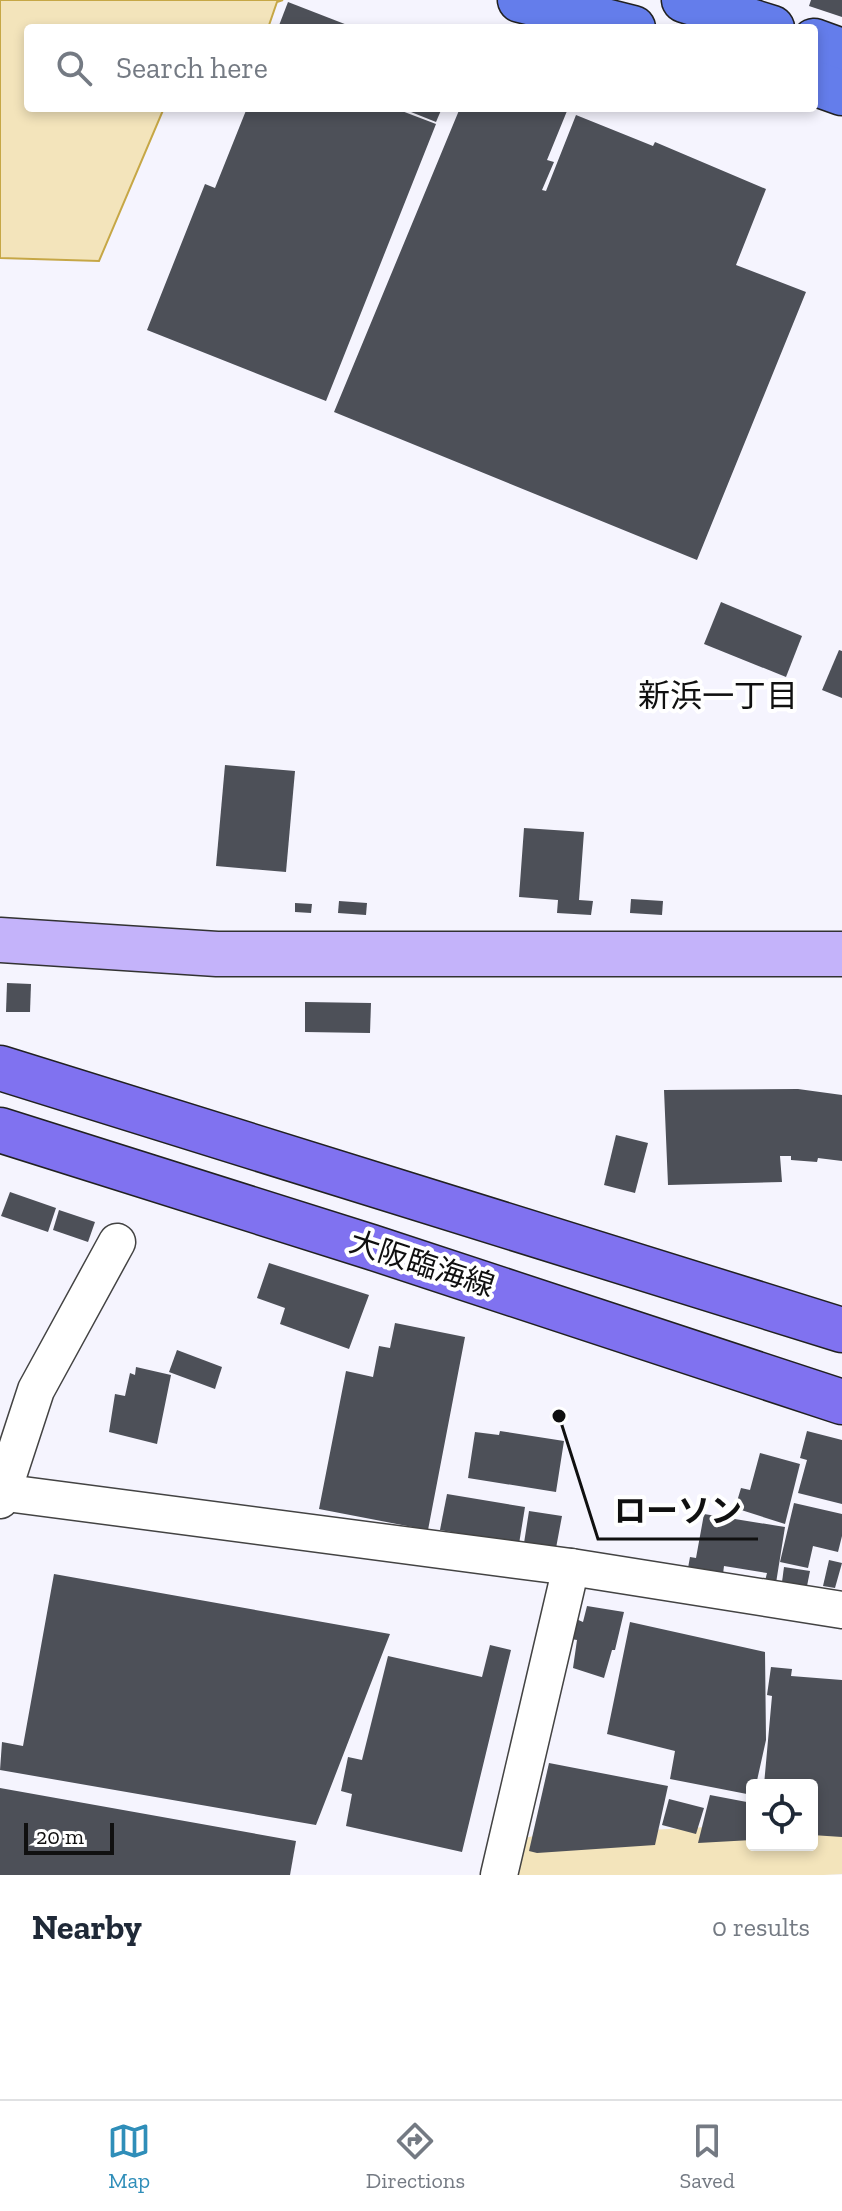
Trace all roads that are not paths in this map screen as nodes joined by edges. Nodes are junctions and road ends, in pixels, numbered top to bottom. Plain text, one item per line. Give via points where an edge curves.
1 (520, 0) edge
2 (684, 0) edge
3 (617, 24) edge
4 (759, 24) edge
5 (818, 42) edge
6 (842, 51) edge
7 (818, 84) edge
8 (842, 93) edge
9 (0, 940) edge
10 (842, 954) edge
11 (0, 1068) edge
12 (0, 1130) edge
13 (117, 1242) dead end
14 (842, 1330) edge
15 (842, 1402) edge
16 (1, 1495) edge
17 (571, 1567) junction
18 (842, 1610) edge
19 (499, 1875) edge

1 - 3 highway
2 - 4 highway
5 - 6 highway
7 - 8 highway
9 - 10 street via 217,954
11 - 14 main road, 大阪臨海線
12 - 15 main road, 大阪臨海線
13 - 16 street via 36,1390
16 - 17 street
17 - 18 street
17 - 19 street

